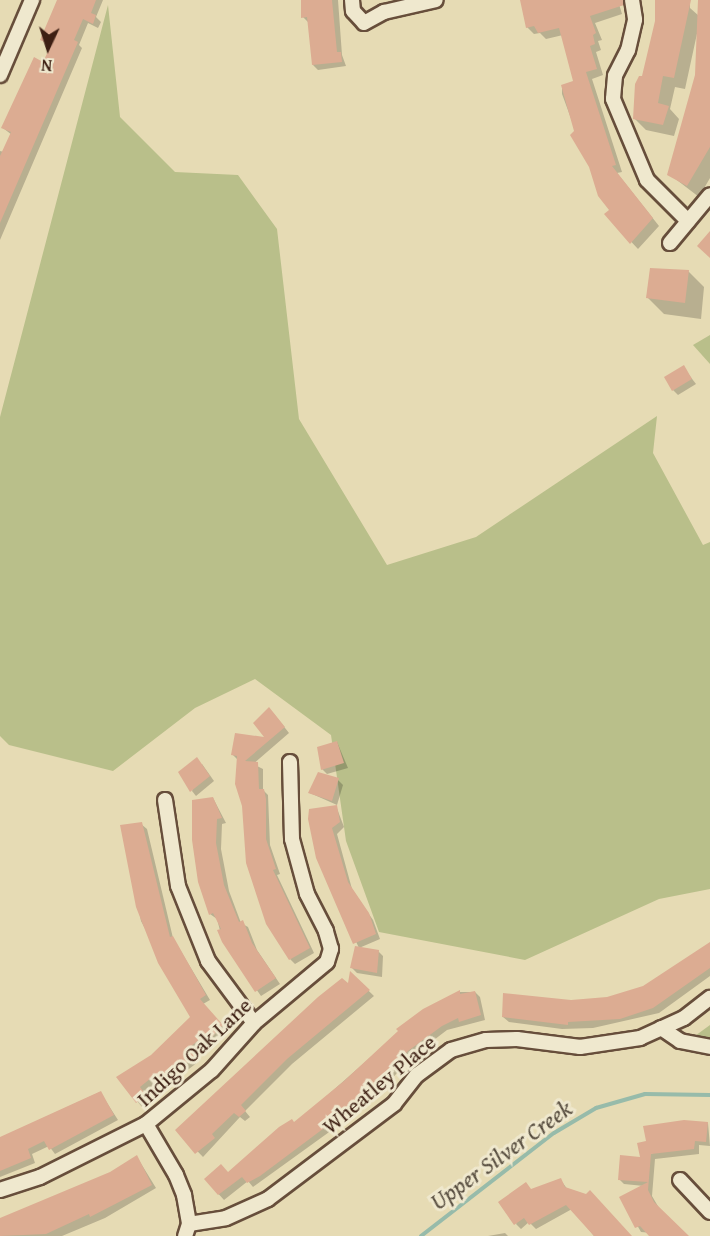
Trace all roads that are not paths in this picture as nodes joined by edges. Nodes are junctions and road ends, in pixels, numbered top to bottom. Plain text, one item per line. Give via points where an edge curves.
1 (32, 0) edge
2 (352, 0) edge
3 (436, 0) edge
4 (632, 0) edge
5 (0, 75) edge
6 (710, 195) edge
7 (688, 221) junction
8 (670, 243) dead end
9 (290, 762) dead end
10 (165, 800) dead end
11 (710, 998) edge
12 (254, 1023) junction
13 (661, 1028) junction
14 (710, 1047) edge
15 (147, 1124) junction
16 (680, 1180) dead end
17 (0, 1190) edge
18 (710, 1212) edge
19 (187, 1230) edge

1 - 5 street
2 - 3 street via 353,11 364,23 384,12
4 - 7 street via 635,20 628,50 615,76 613,99 647,180
6 - 7 street
7 - 8 street
9 - 12 street, Indigo Oak Lane via 292,839 307,894 331,949 327,962
10 - 12 street via 178,885 208,961
11 - 13 street, Wheatley Place via 684,1018
12 - 15 street, Indigo Oak Lane via 212,1070
13 - 14 street via 680,1041
13 - 19 street, Wheatley Place via 640,1038 580,1047 506,1039 451,1050 417,1075 394,1104 268,1199
15 - 17 street, Indigo Oak Lane via 40,1177
15 - 19 street via 176,1174
16 - 18 street

